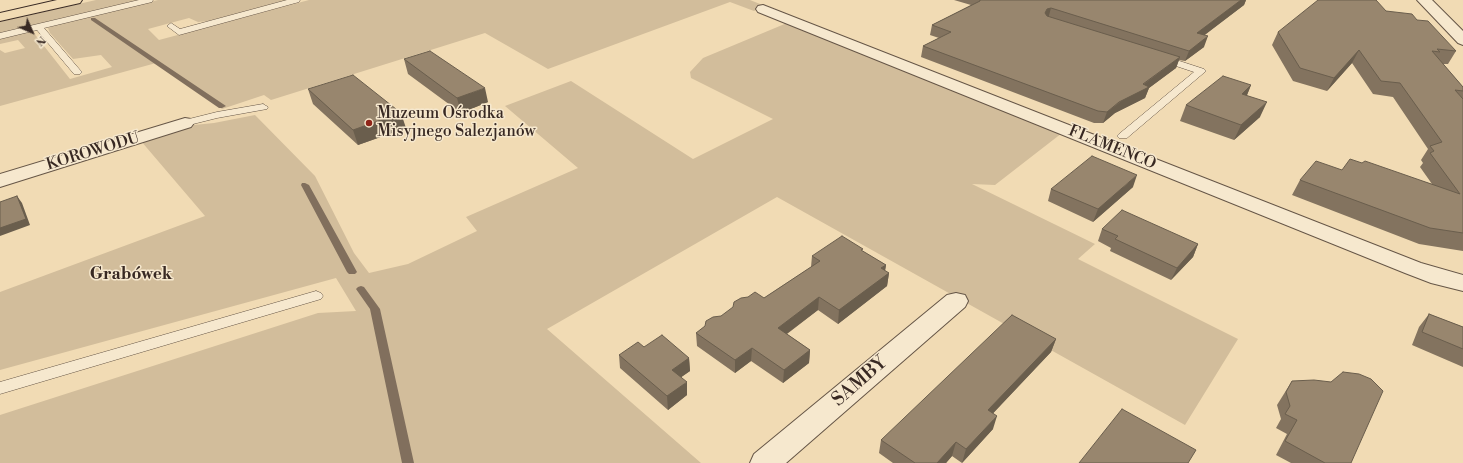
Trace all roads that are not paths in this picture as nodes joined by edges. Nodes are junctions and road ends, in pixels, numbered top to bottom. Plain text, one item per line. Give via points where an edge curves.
1 (75, 0) edge
2 (149, 0) edge
3 (296, 0) edge
4 (1424, 0) edge
5 (770, 11) dead end
6 (0, 17) edge
7 (171, 26) dead end
8 (39, 27) junction
9 (0, 36) edge
10 (1463, 40) edge
11 (1150, 55) edge
12 (76, 72) dead end
13 (263, 107) dead end
14 (185, 123) joint
15 (1123, 136) dead end
16 (0, 181) edge
17 (1463, 282) edge
18 (316, 296) dead end
19 (956, 301) dead end
20 (0, 388) edge
21 (765, 463) edge

1 - 6 highway
2 - 8 lane
3 - 7 lane via 179,32
4 - 10 street
5 - 17 street, FLAMENCO via 1414,268
8 - 9 lane
8 - 12 lane
11 - 15 lane via 1202,71
13 - 14 lane
14 - 16 street, KOROWODU
18 - 20 lane
19 - 21 street, SAMBY

